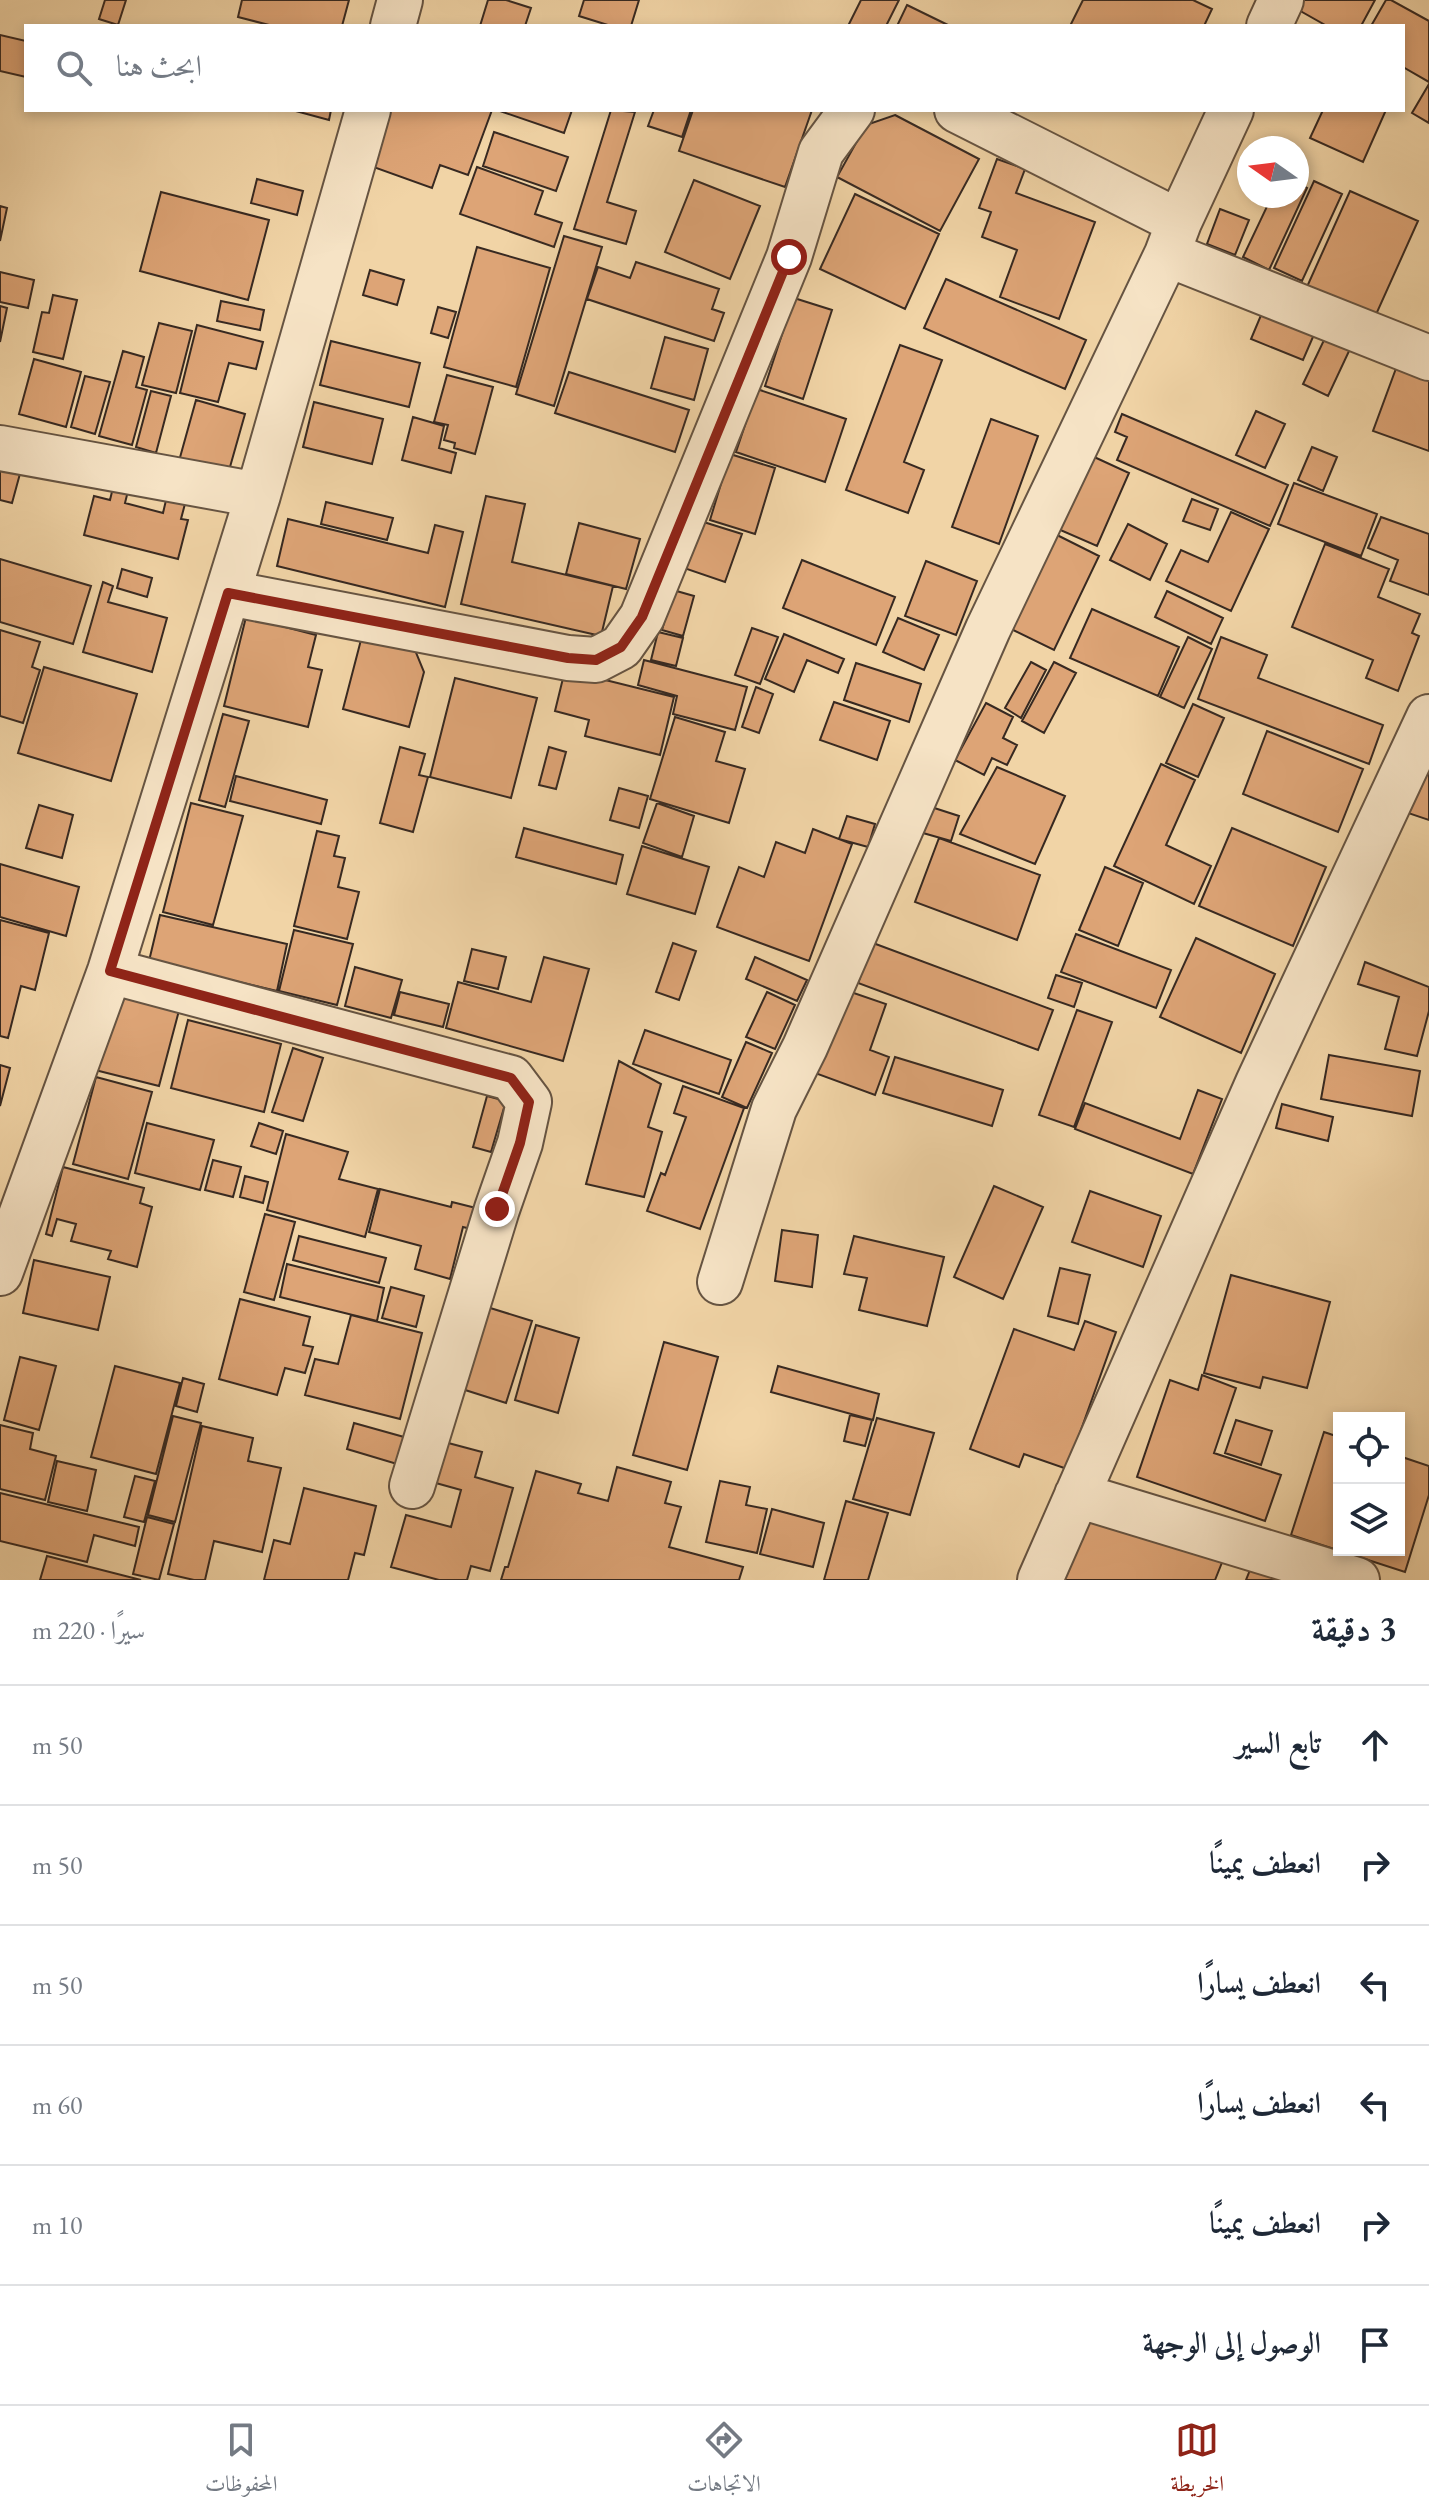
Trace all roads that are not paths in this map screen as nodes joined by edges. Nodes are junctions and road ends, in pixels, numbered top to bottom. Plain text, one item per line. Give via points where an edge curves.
1 (400, 0) edge
2 (1281, 0) edge
3 (394, 24) edge
4 (1270, 24) edge
5 (367, 112) edge
6 (851, 112) edge
7 (960, 112) edge
8 (1230, 112) edge
9 (1173, 238) junction
10 (1429, 358) edge
11 (0, 448) edge
12 (258, 495) junction
13 (228, 593) junction
14 (1429, 717) edge
15 (110, 971) junction
16 (0, 1273) edge
17 (720, 1282) dead end
18 (412, 1486) dead end
19 (1077, 1495) junction
20 (1040, 1580) edge
21 (1357, 1580) edge

1 - 3 street
2 - 4 street
5 - 12 street
6 - 13 street via 821,152 789,257 642,617 621,647 596,660 568,658
7 - 9 street
8 - 9 street
9 - 10 street
9 - 17 street via 988,629 774,1109
11 - 12 street
12 - 13 street
13 - 15 street
14 - 19 street via 1258,1083
15 - 16 street
15 - 18 street via 511,1078 529,1102
19 - 20 street
19 - 21 street

